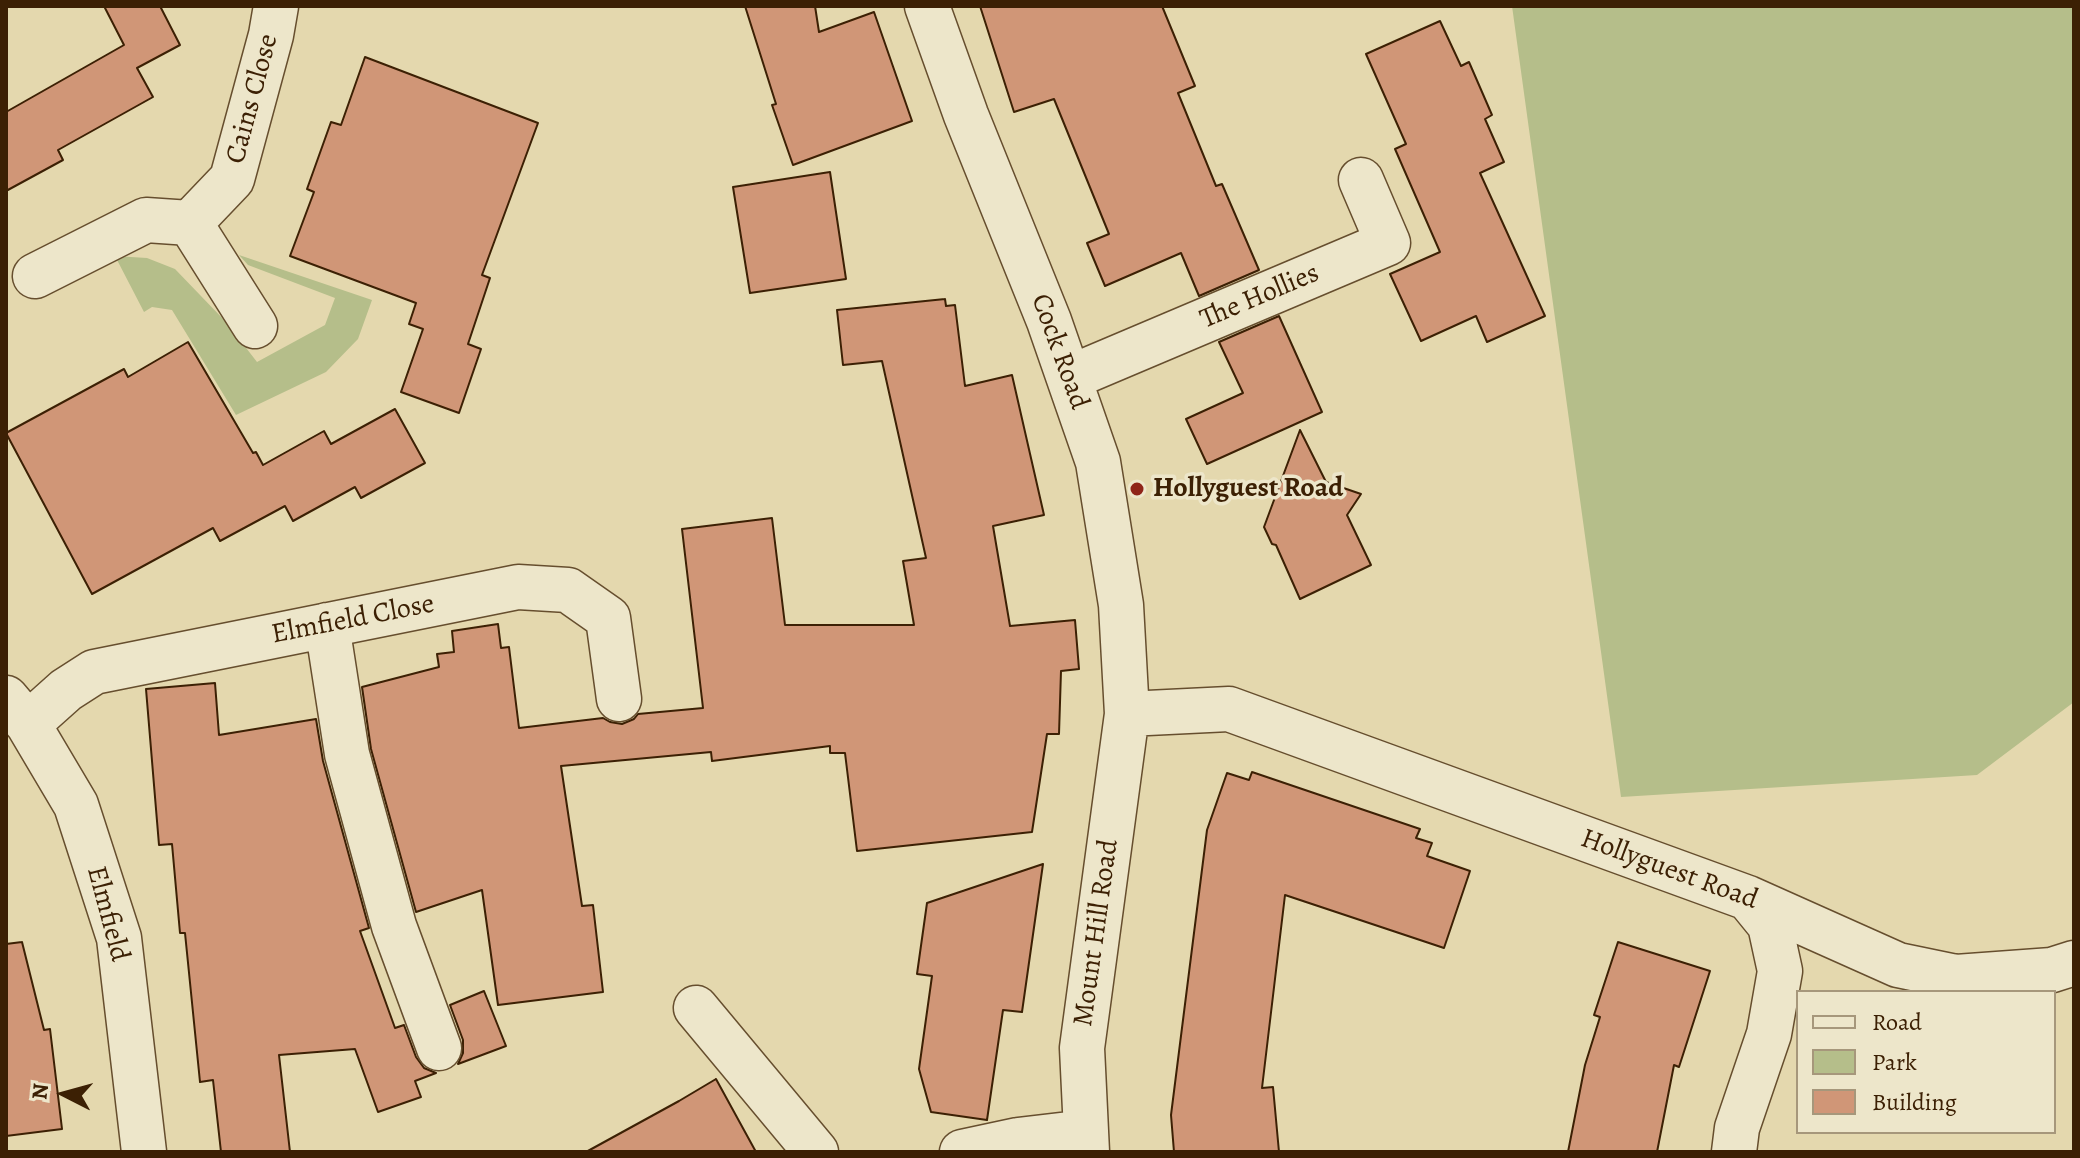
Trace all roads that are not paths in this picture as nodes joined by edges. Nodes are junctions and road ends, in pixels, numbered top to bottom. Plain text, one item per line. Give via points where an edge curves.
1 (276, 6) edge
2 (927, 6) edge
3 (1361, 180) dead end
4 (190, 223) junction
5 (35, 276) dead end
6 (255, 326) dead end
7 (1069, 378) junction
8 (327, 625) junction
9 (619, 699) dead end
10 (17, 711) edge
11 (1127, 714) junction
12 (1748, 898) junction
13 (2074, 963) edge
14 (696, 1008) dead end
15 (439, 1048) dead end
16 (1087, 1142) edge
17 (144, 1152) edge
18 (816, 1152) edge
19 (962, 1152) edge
20 (1734, 1152) edge

1 - 4 street, Cains Close via 232,179
2 - 7 street, Cock Road
3 - 7 street, The Hollies via 1388,243
4 - 5 street via 146,220
4 - 6 street
7 - 11 street, Cock Road via 1098,462 1121,605
8 - 9 street, Elmfield Close via 518,587 568,590 608,618
8 - 10 street, Elmfield Close via 94,672
8 - 15 street via 347,754 394,926
10 - 17 street, Elmfield via 76,805 119,938
11 - 12 street, Hollyguest Road via 1229,709
11 - 16 street, Mount Hill Road via 1082,1048
12 - 13 street, Hollyguest Road via 1898,965 1956,977 2052,970
12 - 20 street via 1770,925 1780,971 1769,1034
14 - 18 street
16 - 19 street via 1018,1140

